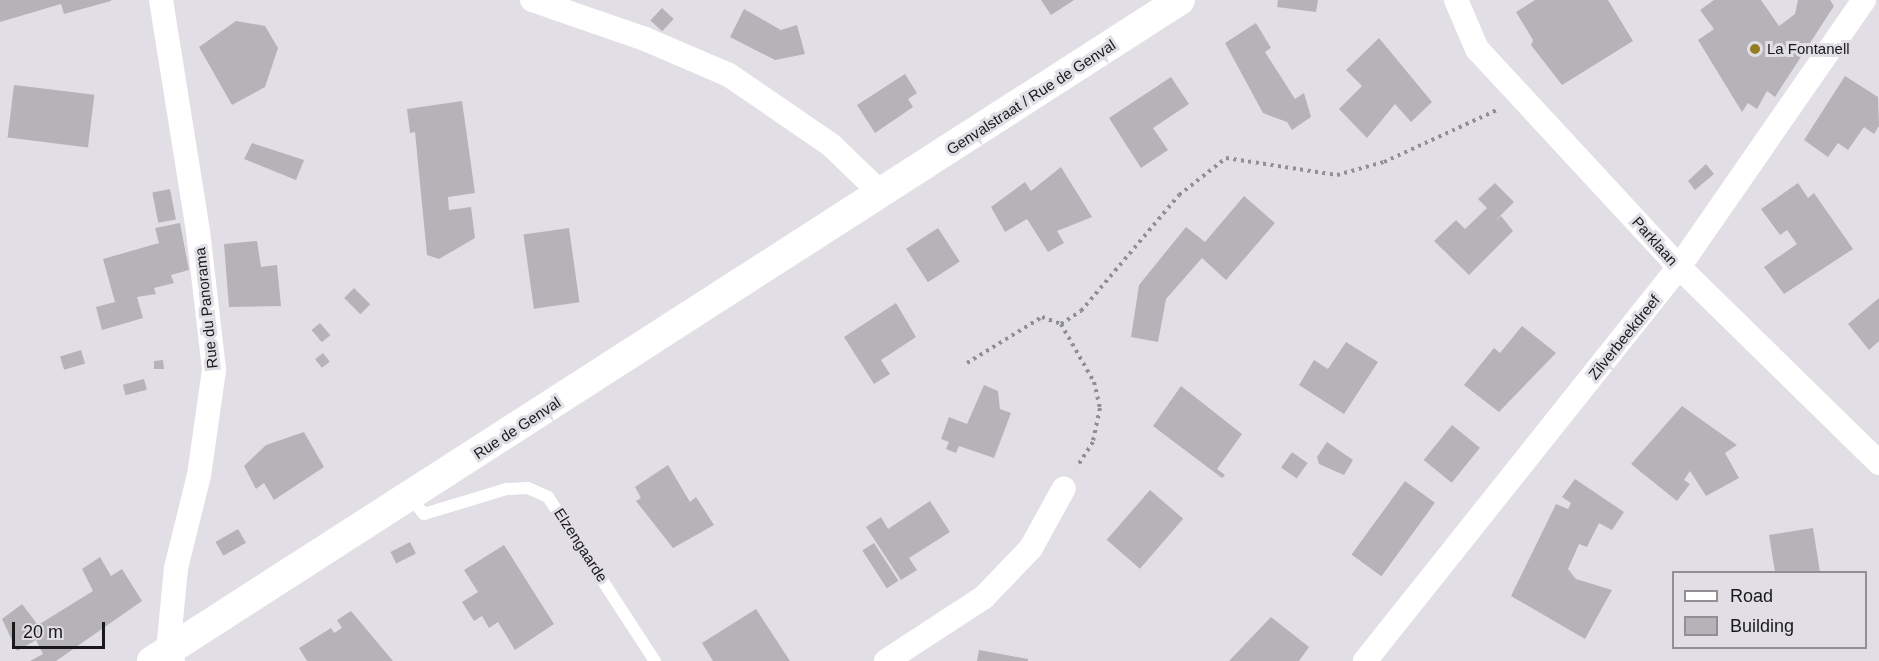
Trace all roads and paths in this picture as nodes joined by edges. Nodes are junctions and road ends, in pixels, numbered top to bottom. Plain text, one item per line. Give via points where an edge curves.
1 (161, 0) edge
2 (532, 0) edge
3 (1180, 0) edge
4 (1456, 0) edge
5 (1864, 0) edge
6 (1524, 96) junction
7 (882, 194) junction
8 (1679, 267) junction
9 (1061, 324) junction
10 (967, 363) dead end
11 (1879, 462) edge
12 (1064, 488) joint
13 (410, 497) junction
14 (165, 658) edge
15 (655, 661) edge
16 (886, 661) edge
17 (1365, 661) edge

1 - 14 street, Rue du Panorama via 198,231 214,370 200,476 176,568
2 - 7 street via 645,39 744,84 831,146
3 - 7 street, Genvalstraat / Rue de Genval
4 - 6 street, Parklaan via 1477,49
5 - 8 street, Zilverbeekdreef
6 - 8 street, Parklaan
6 - 9 path via 1450,135 1337,175 1226,158 1179,195 1081,311
7 - 13 street, Rue de Genval
8 - 11 street, Parklaan
8 - 17 street, Zilverbeekdreef
9 - 10 path via 1042,317
9 - 12 path via 1094,382 1100,408 1092,442
12 - 16 street via 1031,548 984,597
13 - 14 street, Rue de Genval
13 - 15 lane, Elzengaarde via 424,514 507,489 528,488 548,497

